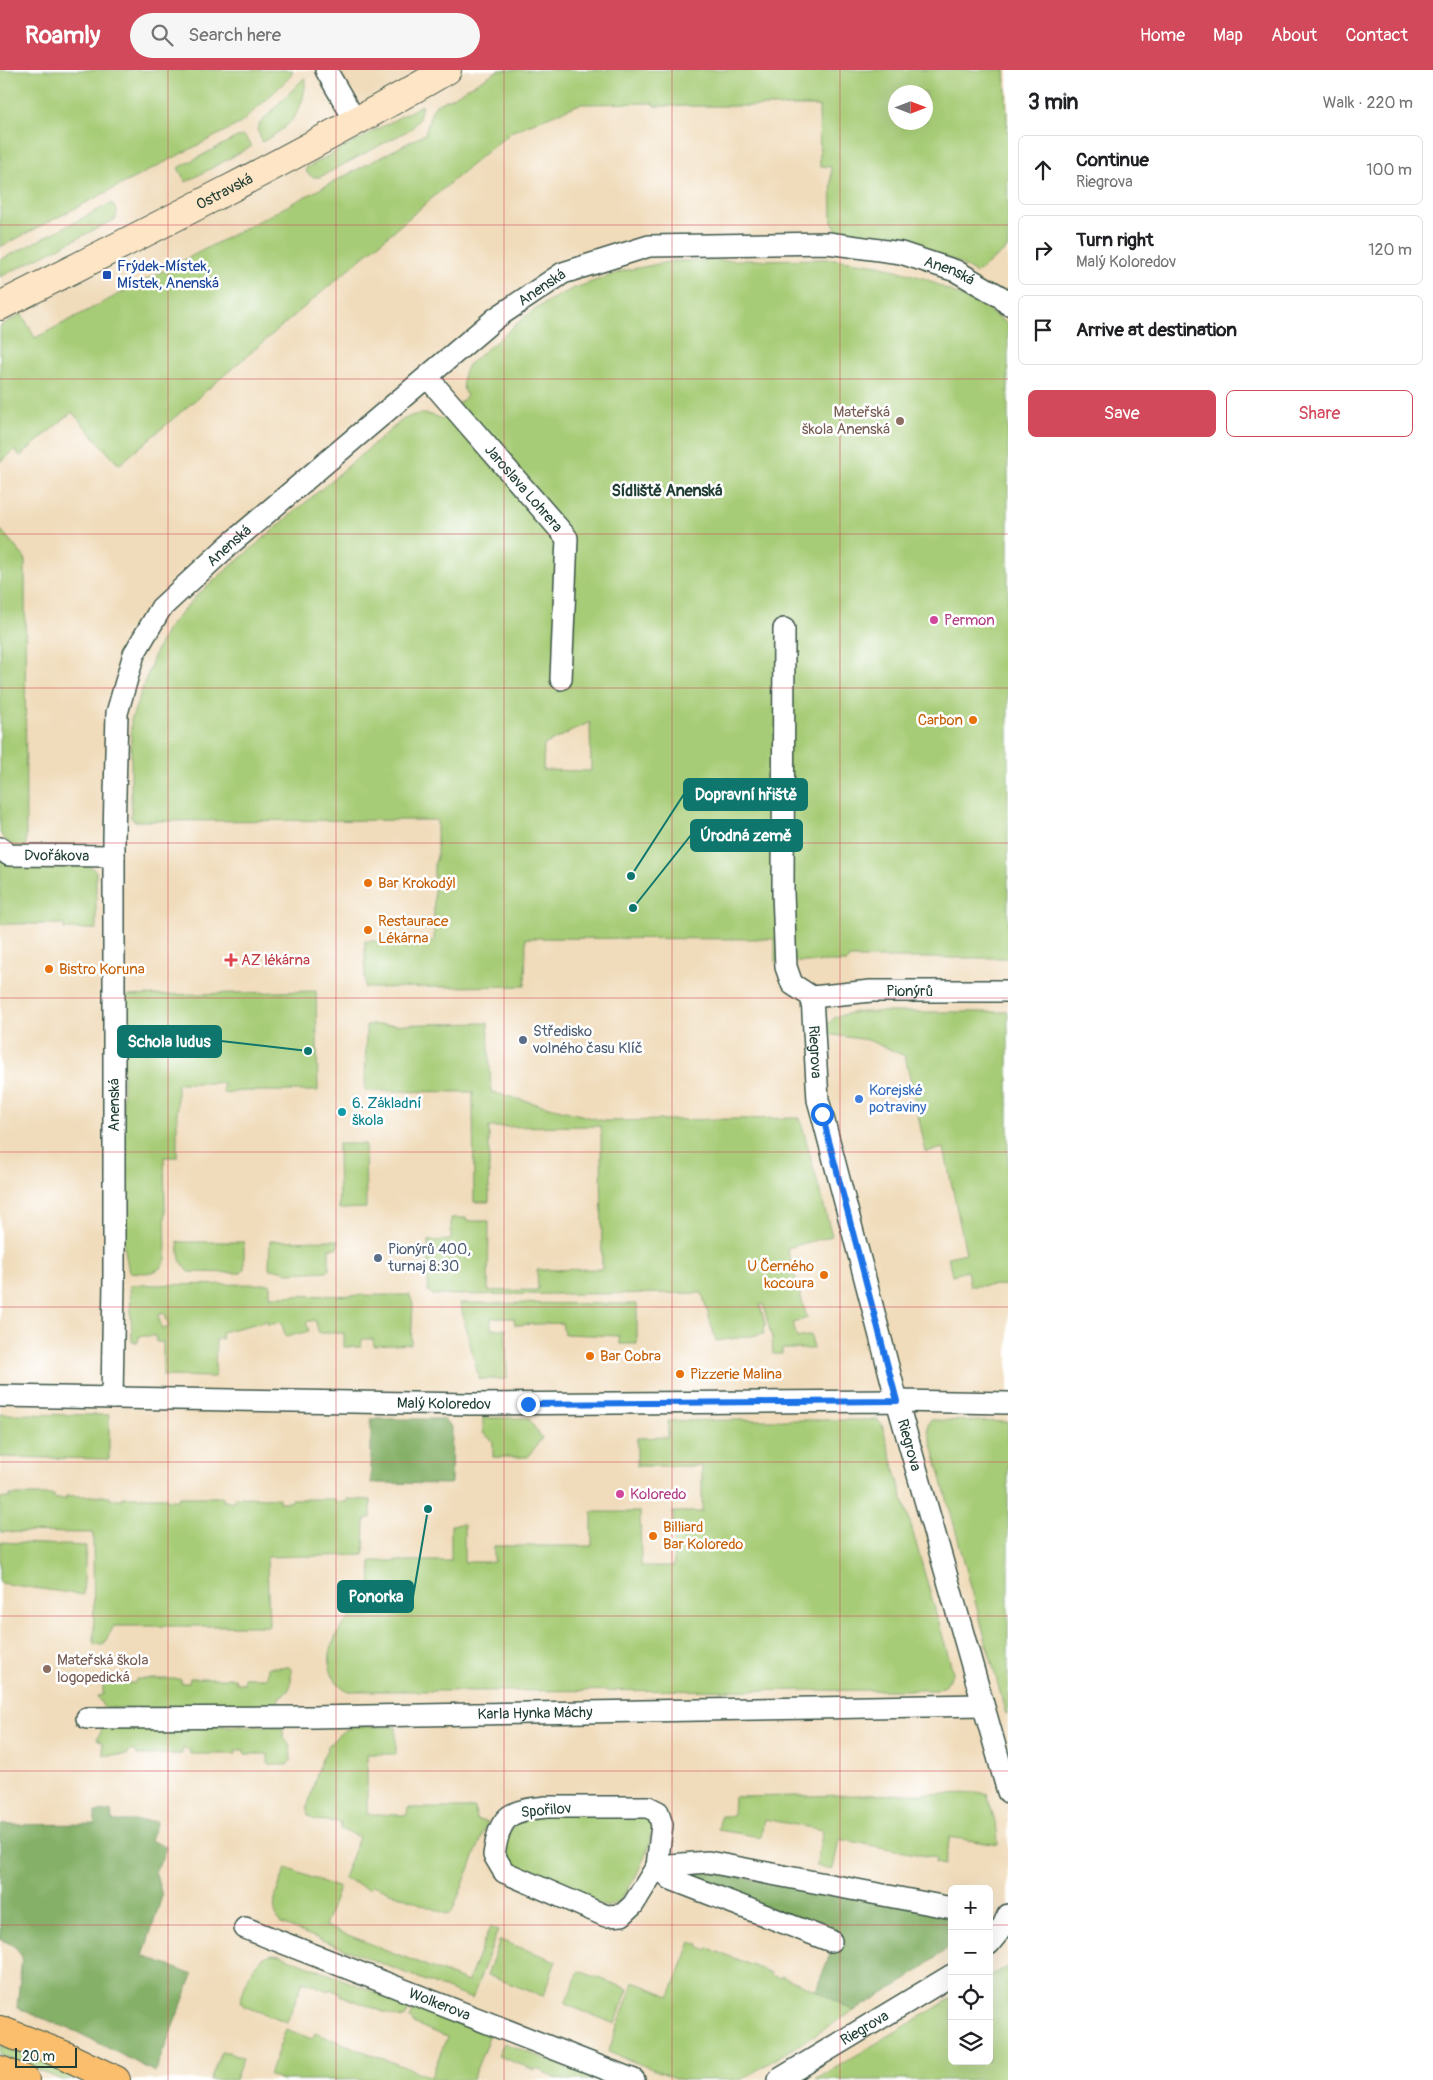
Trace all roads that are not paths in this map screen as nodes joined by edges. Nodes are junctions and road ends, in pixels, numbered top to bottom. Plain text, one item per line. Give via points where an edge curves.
1 (326, 70) edge
2 (447, 70) edge
3 (356, 122) junction
4 (1008, 304) edge
5 (0, 306) edge
6 (428, 378) junction
7 (784, 629) dead end
8 (561, 679) dead end
9 (0, 848) edge
10 (114, 856) junction
11 (1008, 991) edge
12 (812, 997) junction
13 (0, 1396) edge
14 (112, 1398) junction
15 (897, 1401) junction
16 (1008, 1403) edge
17 (982, 1705) junction
18 (87, 1718) dead end
19 (1008, 1792) edge
20 (657, 1866) junction
21 (948, 1907) edge
22 (246, 1928) dead end
23 (831, 1941) dead end
24 (948, 1977) edge
25 (0, 2030) edge
26 (0, 2070) edge
27 (25, 2080) edge
28 (116, 2080) edge
29 (634, 2080) edge
30 (778, 2080) edge

1 - 3 street
2 - 3 street, Ostravská
3 - 5 street, Ostravská
4 - 6 street, Anenská via 956,271 901,253 828,243 649,246 563,273 496,318
6 - 8 street, Jaroslava Lohrera via 566,538
6 - 10 street, Anenská via 229,545 162,608 134,654 117,713
7 - 12 street via 783,893 786,967 792,984
9 - 10 street, Dvořákova via 9,855
10 - 14 street, Anenská
11 - 12 street, Pionýrů via 871,992
12 - 15 street, Riegrova via 818,1100
13 - 14 street, Malý Koloredov
14 - 15 street, Malý Koloredov via 470,1404
15 - 16 street, Malý Koloredov
15 - 17 street, Riegrova
17 - 18 street, Karla Hynka Máchy
17 - 19 street, Riegrova
20 - 20 street, Spořilov via 662,1825 658,1812 648,1807 520,1810 506,1818 500,1828 494,1855 504,1872 606,1916 622,1915 633,1905
20 - 21 street via 708,1862
20 - 23 street via 671,1879
22 - 29 street, Wolkerova
24 - 30 street, Riegrova
25 - 28 main road
26 - 27 main road

